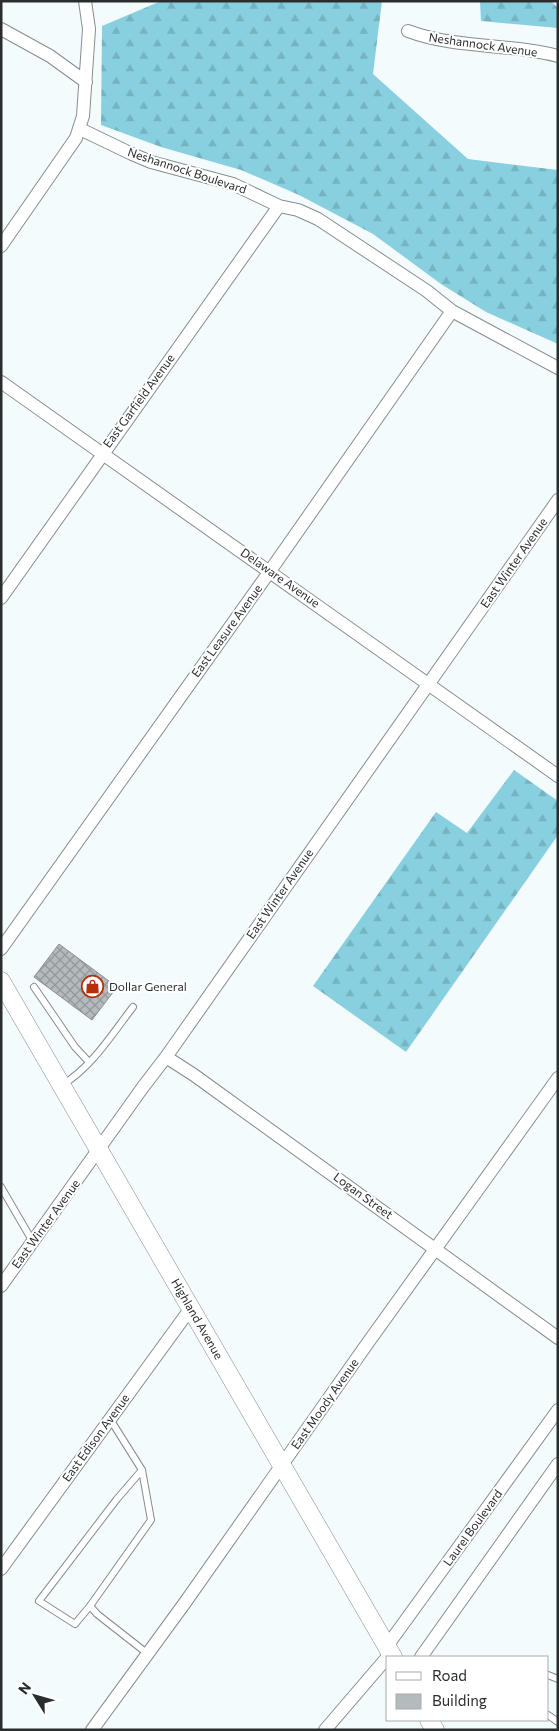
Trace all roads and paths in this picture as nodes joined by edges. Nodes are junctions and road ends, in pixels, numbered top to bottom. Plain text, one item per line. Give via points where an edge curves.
1 (85, 1) edge
2 (1, 29) edge
3 (408, 32) dead end
4 (558, 56) edge
5 (86, 82) junction
6 (80, 129) junction
7 (279, 206) junction
8 (1, 246) edge
9 (452, 311) junction
10 (558, 368) edge
11 (1, 382) edge
12 (102, 453) junction
13 (558, 500) edge
14 (270, 571) junction
15 (2, 594) edge
16 (429, 684) junction
17 (558, 776) edge
18 (1, 949) edge
19 (1, 981) edge
20 (34, 987) dead end
21 (133, 1007) dead end
22 (166, 1056) junction
23 (89, 1062) junction
24 (558, 1078) edge
25 (61, 1085) junction
26 (98, 1150) junction
27 (1, 1187) edge
28 (33, 1242) junction
29 (434, 1250) junction
30 (1, 1286) edge
31 (191, 1308) junction
32 (558, 1338) edge
33 (558, 1410) edge
34 (110, 1419) junction
35 (558, 1464) edge
36 (282, 1465) junction
37 (142, 1470) junction
38 (1, 1569) edge
39 (90, 1606) junction
40 (391, 1652) edge
41 (148, 1654) junction
42 (422, 1656) edge
43 (386, 1658) edge
44 (92, 1730) edge
45 (324, 1730) edge

1 - 5 street via 89,29
2 - 5 street via 50,56
3 - 4 street, Neshannock Avenue via 438,40 526,49
5 - 6 street
6 - 7 street, Neshannock Boulevard via 152,162 233,184
6 - 8 street
7 - 9 street, Neshannock Boulevard via 318,219
7 - 12 street, East Garfield Avenue
9 - 10 street, Neshannock Boulevard
9 - 14 street, East Leasure Avenue
11 - 12 street, Delaware Avenue
12 - 14 street, Delaware Avenue
12 - 15 street, East Garfield Avenue
13 - 16 street, East Winter Avenue
14 - 16 street, Delaware Avenue
14 - 18 street, East Leasure Avenue
16 - 17 street, Delaware Avenue
16 - 22 street, East Winter Avenue
19 - 25 main road, Highland Avenue
20 - 23 lane
21 - 23 lane
22 - 26 street, East Winter Avenue
22 - 29 street, Logan Street
23 - 25 lane
24 - 29 street, East Moody Avenue
25 - 26 main road, Highland Avenue
26 - 28 street, East Winter Avenue
26 - 31 main road, Highland Avenue
27 - 28 lane
28 - 30 street, East Winter Avenue
29 - 32 street, Logan Street
29 - 36 street, East Moody Avenue
31 - 34 street, East Edison Avenue
31 - 36 main road, Highland Avenue
33 - 40 street, Laurel Boulevard
34 - 37 lane
34 - 38 street, East Edison Avenue
35 - 42 street
36 - 40 main road, Highland Avenue
36 - 41 street, East Moody Avenue
37 - 39 lane via 151,1520
37 - 39 lane via 40,1602 75,1624
39 - 41 lane
41 - 44 street, East Moody Avenue
43 - 45 street, Laurel Boulevard

